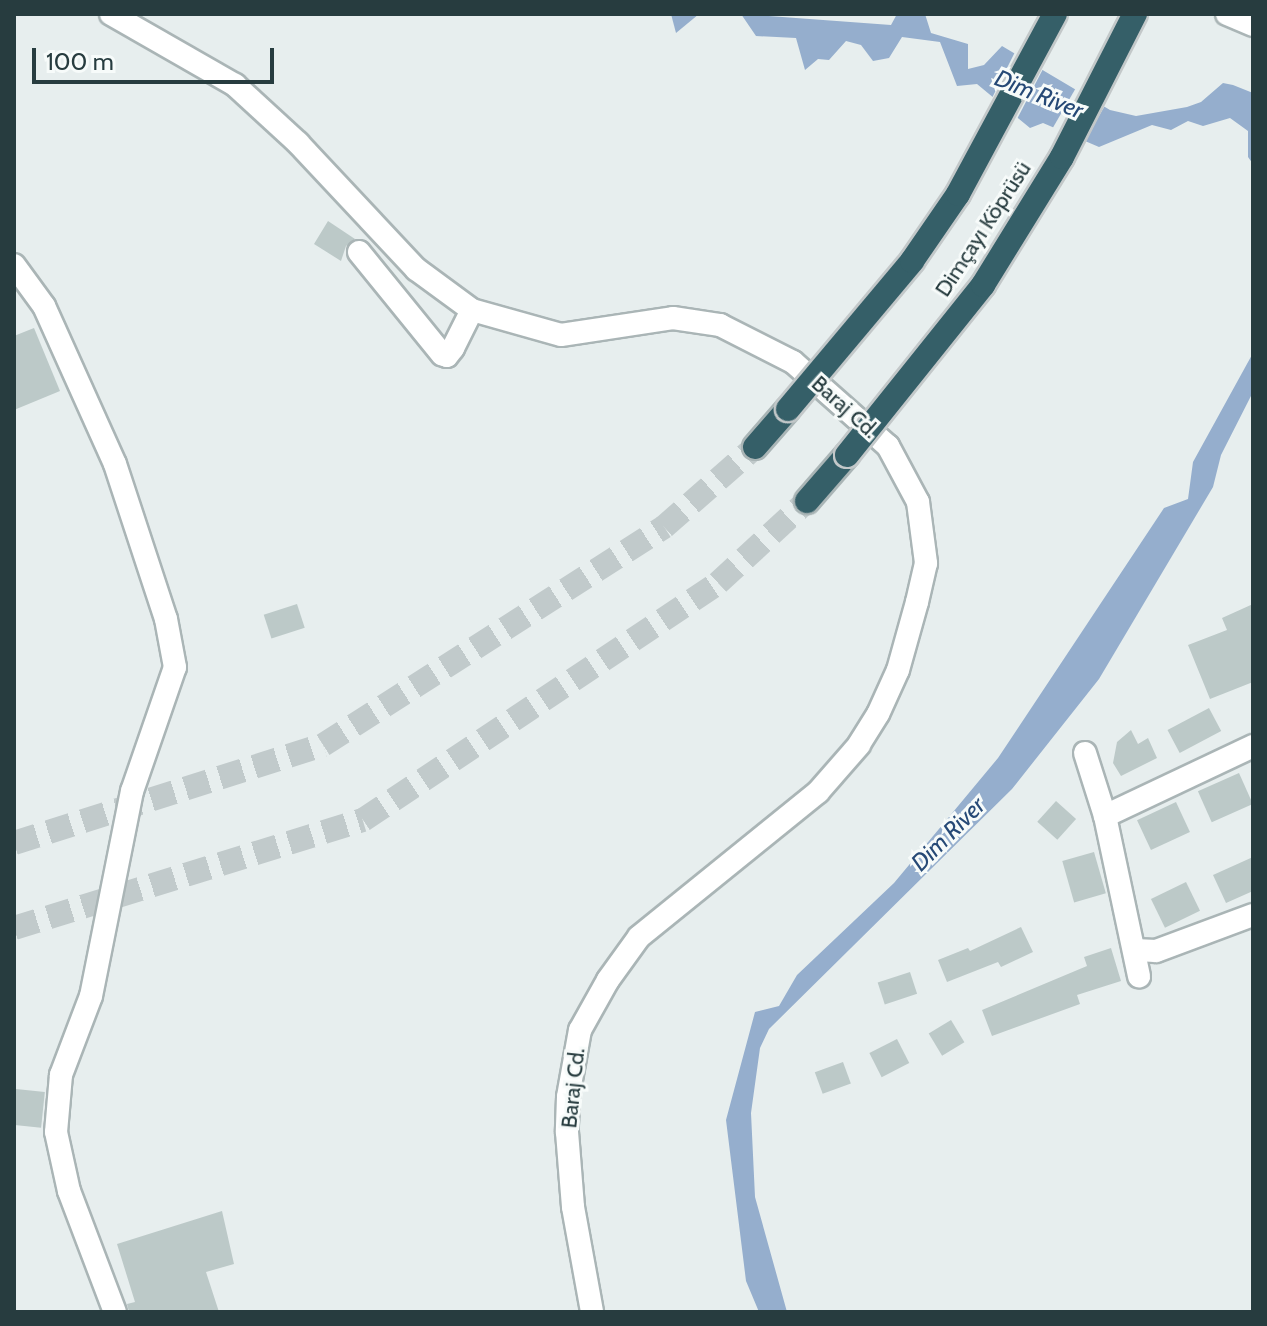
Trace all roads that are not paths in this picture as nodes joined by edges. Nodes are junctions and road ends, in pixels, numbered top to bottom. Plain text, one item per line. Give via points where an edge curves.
1 (111, 14) edge
2 (1055, 14) edge
3 (1135, 14) edge
4 (1227, 14) edge
5 (1253, 25) edge
6 (359, 252) dead end
7 (14, 265) edge
8 (472, 310) junction
9 (755, 447) tunnel mouth
10 (807, 501) tunnel mouth
11 (1253, 746) edge
12 (1085, 753) dead end
13 (1105, 816) junction
14 (1253, 915) edge
15 (1135, 950) junction
16 (1139, 976) dead end
17 (115, 1312) edge
18 (592, 1312) edge

1 - 8 street, Baraj Cd. via 235,85 298,143 416,269
2 - 9 highway, Dimçayı Köprüsü, bridge via 958,194 912,261
3 - 10 highway, Dimçayı Köprüsü, bridge via 1062,157 983,285
4 - 5 street
6 - 8 street via 442,354 447,356 453,348
7 - 17 street via 44,306 115,464 166,619 175,667 132,791 91,996 61,1075 56,1132 69,1191
8 - 18 street, Baraj Cd. via 561,335 673,318 720,325 793,362 888,446 918,502 926,563 898,670 859,745 818,792 639,937 580,1030 567,1132 573,1207
11 - 13 street
12 - 13 street
13 - 15 street
14 - 15 street via 1156,951
15 - 16 street

